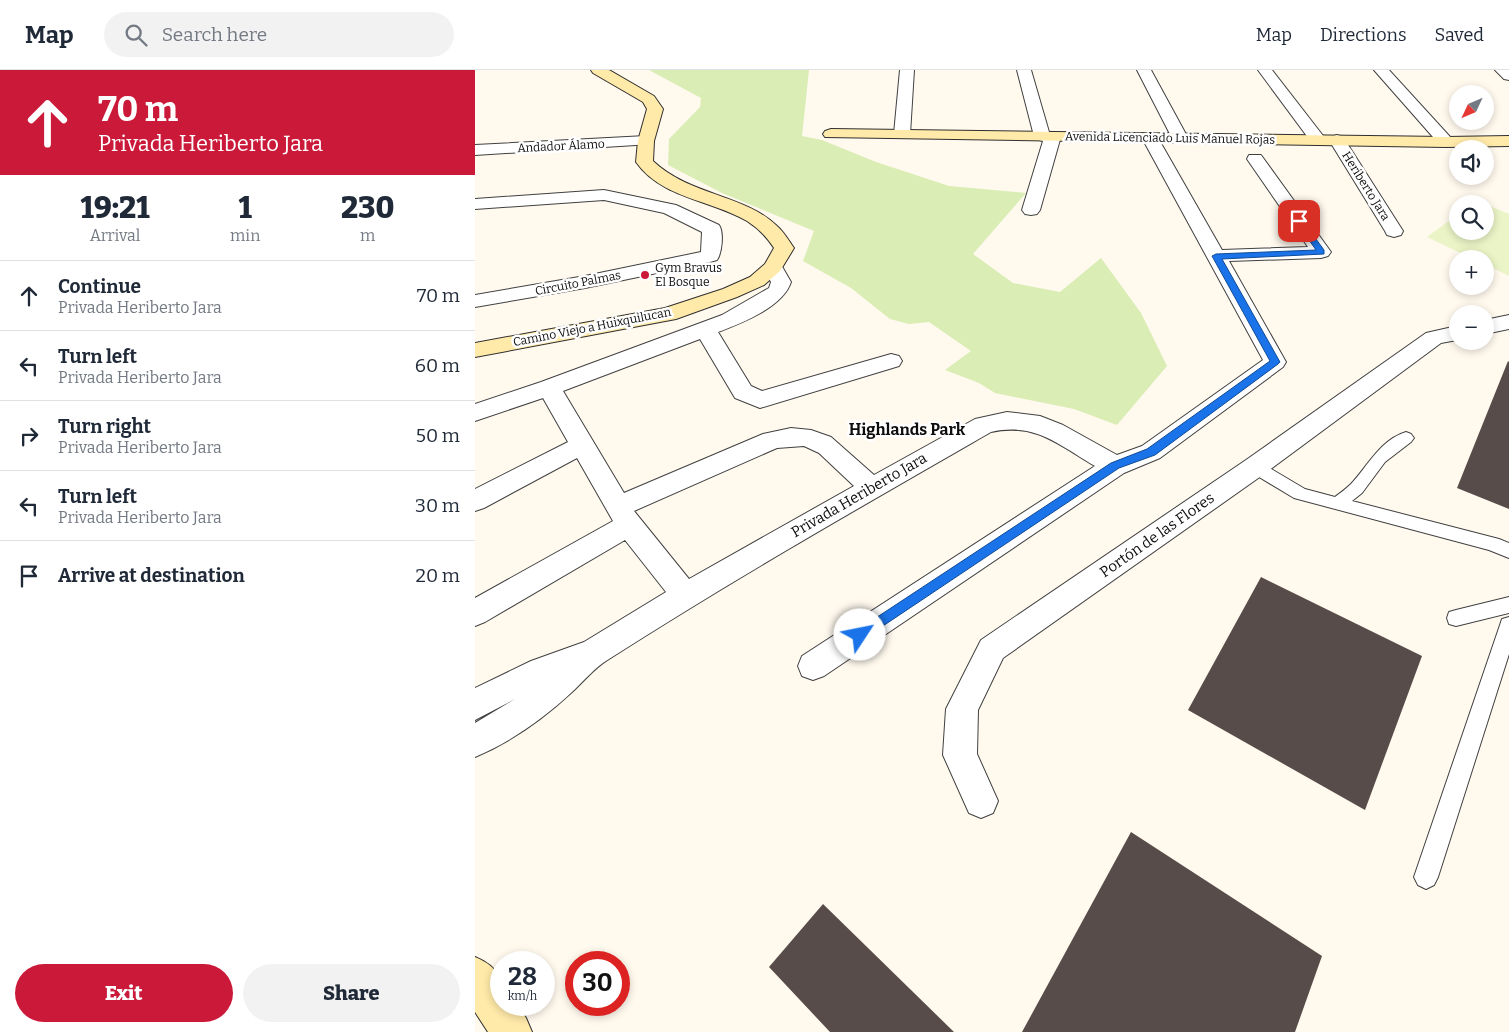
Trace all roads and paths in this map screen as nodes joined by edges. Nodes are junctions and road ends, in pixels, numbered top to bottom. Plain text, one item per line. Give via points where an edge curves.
1 (597, 70) edge
2 (907, 70) edge
3 (1024, 70) edge
4 (1144, 70) edge
5 (1265, 70) edge
6 (1381, 70) edge
7 (1502, 70) edge
8 (1509, 76) edge
9 (831, 134) dead end
10 (902, 134) junction
11 (1047, 136) junction
12 (1150, 138) junction
13 (1180, 138) junction
14 (1318, 140) junction
15 (1337, 140) junction
16 (646, 141) junction
17 (1509, 141) edge
18 (1446, 142) junction
19 (475, 150) edge
20 (1255, 159) dead end
21 (475, 204) edge
22 (1031, 210) dead end
23 (1394, 231) dead end
24 (1216, 256) junction
25 (773, 267) junction
26 (475, 301) edge
27 (1509, 322) edge
28 (1494, 325) edge
29 (706, 330) junction
30 (1449, 335) edge
31 (475, 350) edge
32 (891, 361) dead end
33 (549, 388) junction
34 (475, 413) edge
35 (1405, 438) dead end
36 (582, 445) junction
37 (1115, 466) junction
38 (1255, 467) junction
39 (871, 488) junction
40 (475, 501) edge
41 (1338, 503) junction
42 (623, 516) junction
43 (1509, 551) edge
44 (685, 595) junction
45 (1509, 605) edge
46 (475, 613) edge
47 (1456, 618) dead end
48 (1509, 625) edge
49 (595, 651) junction
50 (813, 666) dead end
51 (475, 705) edge
52 (475, 741) edge
53 (981, 801) dead end
54 (1426, 877) dead end
55 (475, 977) edge
56 (512, 1032) edge

1 - 16 main road, Camino Viejo a Huixquilucan via 649,99 655,109
2 - 10 street
3 - 11 street
4 - 13 street
5 - 14 street
6 - 18 street
7 - 8 street
9 - 10 main road, Avenida Licenciado Luis Manuel Rojas
10 - 11 main road, Avenida Licenciado Luis Manuel Rojas
11 - 12 main road, Avenida Licenciado Luis Manuel Rojas
11 - 22 street
12 - 13 main road, Avenida Licenciado Luis Manuel Rojas
12 - 24 street
13 - 14 main road, Avenida Licenciado Luis Manuel Rojas
14 - 15 main road, Avenida Licenciado Luis Manuel Rojas
15 - 18 main road, Avenida Licenciado Luis Manuel Rojas
15 - 23 street, Heriberto Jara
16 - 19 street, Andador Álamo
16 - 25 main road, Camino Viejo a Huixquilucan via 644,162 653,173 667,182 755,217 777,234 784,248
17 - 18 main road, Avenida Licenciado Luis Manuel Rojas
20 - 24 street via 1321,252
21 - 26 street, Circuito Palmas via 604,195 670,209 712,229 710,256
24 - 37 street via 1275,362 1151,452
25 - 29 street via 781,282 778,291 749,311
25 - 31 main road, Camino Viejo a Huixquilucan via 757,281 669,314
27 - 28 street
29 - 32 street via 743,392 760,400
29 - 33 street
30 - 38 street, Portón de las Flores via 1435,338
33 - 34 street
33 - 36 street
35 - 41 lane via 1379,458 1356,489
36 - 40 street
36 - 42 street
37 - 39 street, Privada Heriberto Jara via 1032,422 1007,420 984,425
37 - 50 street
38 - 41 lane via 1299,494
38 - 53 street, Portón de las Flores via 992,649 962,709 960,756
39 - 42 street via 821,442 790,436 772,440
39 - 44 street, Privada Heriberto Jara
41 - 43 lane
42 - 44 street
42 - 46 street
44 - 49 street, Privada Heriberto Jara
45 - 47 lane
48 - 54 lane
49 - 51 street, Privada Heriberto Jara via 551,666
49 - 52 street, Privada Heriberto Jara via 520,715
55 - 56 main road

